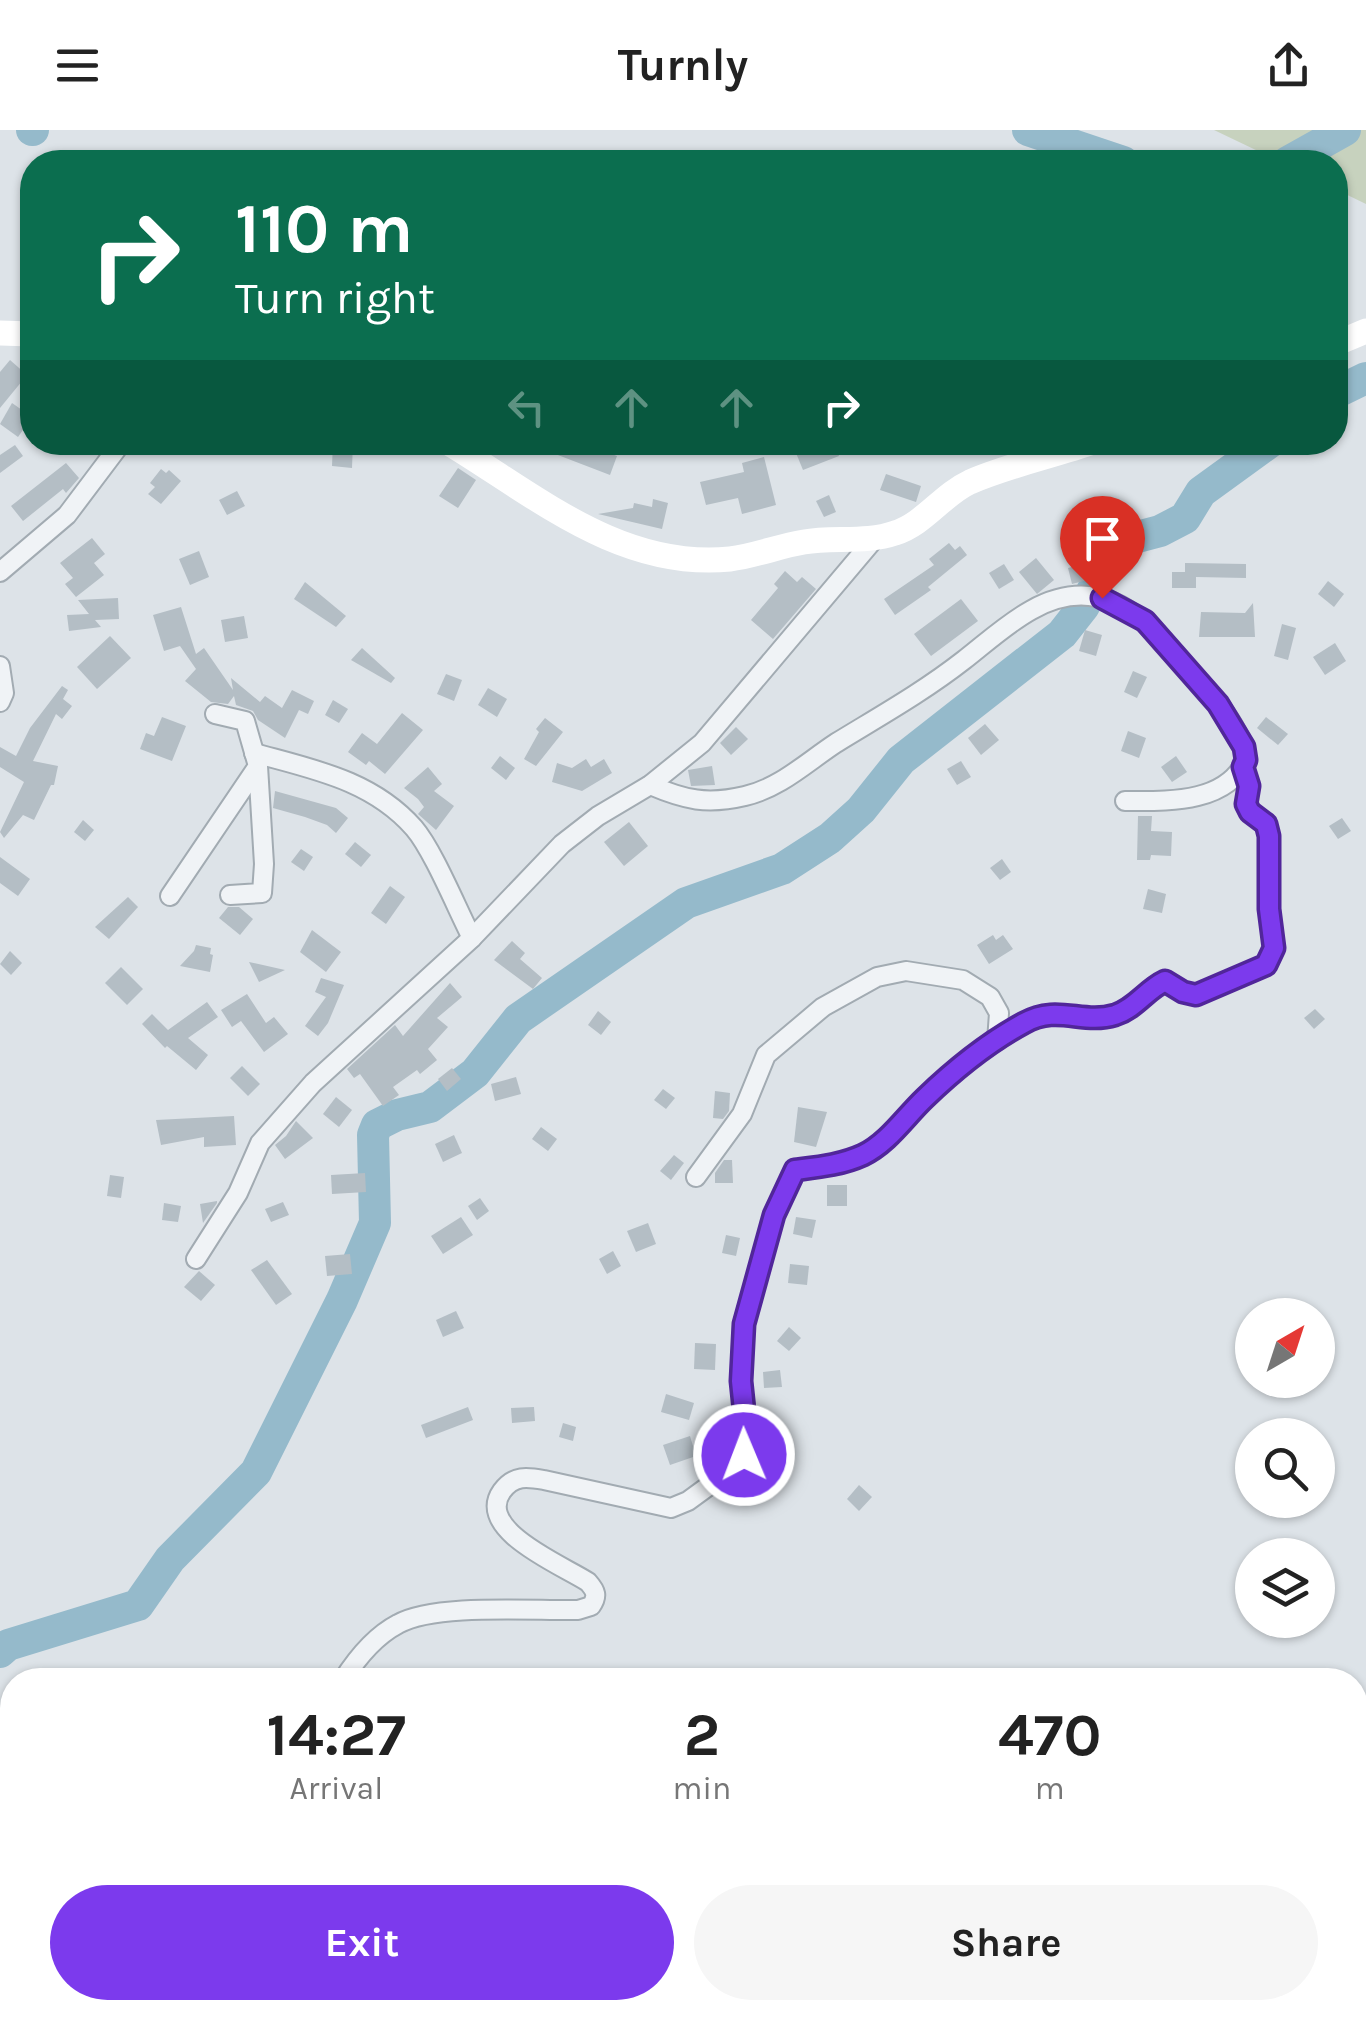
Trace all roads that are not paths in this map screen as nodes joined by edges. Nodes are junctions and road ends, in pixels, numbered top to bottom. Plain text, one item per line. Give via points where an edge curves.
1 (112, 455) edge
2 (467, 455) edge
3 (1054, 455) edge
4 (876, 537) junction
5 (0, 572) edge
6 (0, 666) edge
7 (0, 702) edge
8 (215, 714) dead end
9 (256, 759) junction
10 (1243, 767) junction
11 (650, 785) junction
12 (1125, 801) dead end
13 (230, 895) dead end
14 (170, 896) dead end
15 (472, 938) junction
16 (997, 1041) junction
17 (696, 1177) dead end
18 (196, 1259) dead end
19 (353, 1668) edge

1 - 5 street via 67,515
2 - 4 street via 564,518 678,560 731,559 805,542
3 - 4 street via 972,482 898,533
4 - 11 street via 730,713
6 - 7 street
8 - 9 street via 245,721
9 - 13 street via 262,892
9 - 14 street
9 - 15 street via 344,778 382,799 416,829
10 - 11 street via 1244,747 1218,704 1145,621 1102,598 1072,596 1041,605 1008,626 776,786 712,802
10 - 12 street via 1231,782 1206,794
10 - 16 street via 1246,804 1269,836 1274,948 1266,965 1196,995 1165,981 1134,1006 1102,1018 1041,1015
11 - 15 street via 562,844
15 - 18 street via 330,1065 270,1131
16 - 17 street via 1000,1013 990,997 963,980 906,971 877,977 823,1007 766,1055 742,1114
16 - 19 street via 879,1145 833,1166 795,1170 788,1180 744,1324 747,1439 736,1466 671,1508 544,1480 508,1483 497,1498 508,1532 588,1582 596,1590 592,1606 427,1614 399,1622

